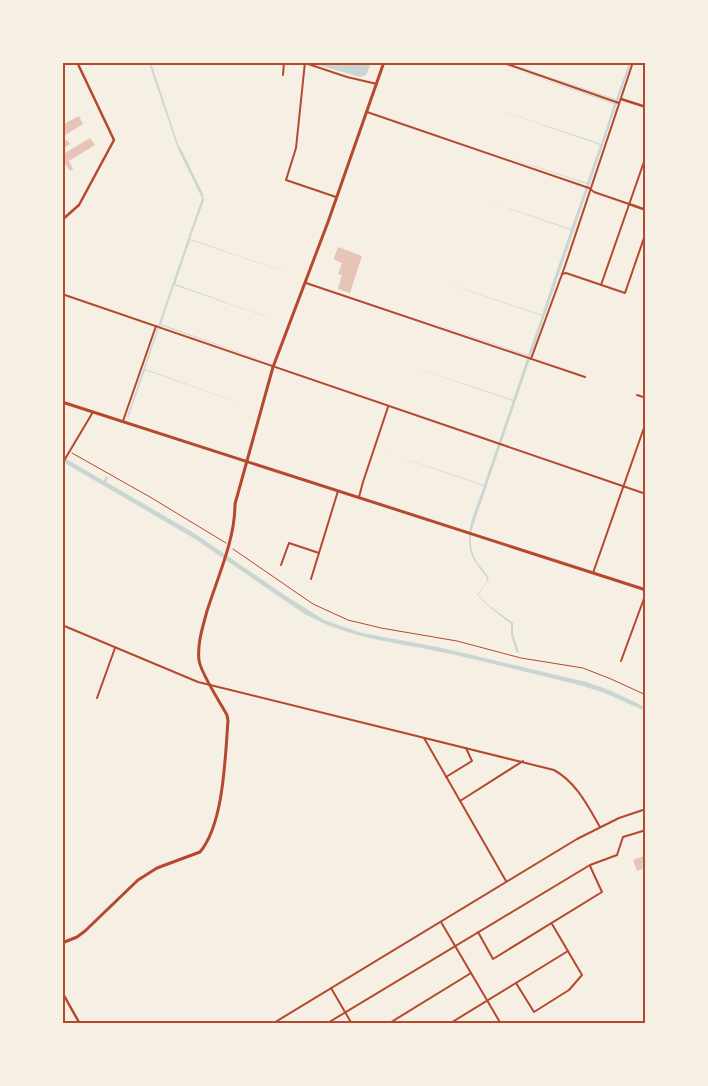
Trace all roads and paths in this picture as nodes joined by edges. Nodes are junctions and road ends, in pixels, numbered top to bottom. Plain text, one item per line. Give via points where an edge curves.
1 (77, 62) edge
2 (284, 62) edge
3 (384, 62) edge
4 (501, 62) edge
5 (633, 62) edge
6 (305, 63) edge
7 (283, 75) dead end
8 (376, 84) junction
9 (621, 99) junction
10 (620, 103) junction
11 (646, 107) edge
12 (367, 112) junction
13 (646, 156) edge
14 (591, 190) junction
15 (337, 197) junction
16 (629, 204) junction
17 (646, 210) edge
18 (62, 220) edge
19 (646, 232) edge
20 (562, 274) junction
21 (304, 282) junction
22 (601, 285) junction
23 (62, 294) edge
24 (156, 326) junction
25 (531, 359) junction
26 (273, 367) junction
27 (585, 377) dead end
28 (637, 395) dead end
29 (646, 398) edge
30 (62, 402) edge
31 (388, 406) junction
32 (93, 412) junction
33 (123, 421) junction
34 (646, 422) edge
35 (642, 432) junction
36 (646, 434) edge
37 (69, 452) junction
38 (247, 462) junction
39 (62, 464) edge
40 (623, 486) junction
41 (338, 490) junction
42 (646, 494) edge
43 (359, 497) junction
44 (228, 546) junction
45 (319, 553) junction
46 (281, 565) dead end
47 (593, 573) junction
48 (311, 579) dead end
49 (646, 592) edge
50 (62, 625) edge
51 (115, 647) junction
52 (621, 661) dead end
53 (212, 686) junction
54 (646, 695) edge
55 (97, 698) dead end
56 (424, 738) junction
57 (466, 748) junction
58 (523, 761) junction
59 (446, 777) junction
60 (460, 801) junction
61 (646, 809) edge
62 (600, 827) junction
63 (646, 830) edge
64 (590, 865) junction
65 (506, 881) junction
66 (441, 921) junction
67 (552, 924) junction
68 (478, 932) junction
69 (62, 943) edge
70 (455, 946) junction
71 (568, 951) junction
72 (471, 973) junction
73 (516, 983) junction
74 (331, 988) junction
75 (62, 992) edge
76 (487, 1001) junction
77 (345, 1012) junction
78 (80, 1024) edge
79 (272, 1024) edge
80 (326, 1024) edge
81 (352, 1024) edge
82 (388, 1024) edge
83 (449, 1024) edge
84 (500, 1024) edge

1 - 18 street via 114,140 79,205
2 - 7 street
3 - 8 main road
4 - 10 street
5 - 9 street
6 - 8 street
6 - 15 street via 296,148 286,180
8 - 12 main road
9 - 10 street
9 - 11 street
10 - 14 street
12 - 14 street
12 - 15 main road
13 - 16 street
14 - 16 street
14 - 20 street
15 - 21 main road
16 - 17 street
16 - 22 street
19 - 22 street via 625,293
20 - 22 street
20 - 25 street
21 - 25 street
21 - 26 main road
23 - 24 street
24 - 26 street
24 - 33 street
25 - 27 street
26 - 31 street
26 - 38 main road
28 - 29 street
30 - 32 main road
31 - 40 street
31 - 43 street
32 - 33 main road
32 - 37 street
33 - 38 main road
34 - 35 street
35 - 36 street
35 - 40 street
37 - 39 street
37 - 44 path
38 - 41 main road
38 - 44 main road
40 - 42 street
40 - 47 street
41 - 43 main road
41 - 45 street
43 - 47 main road
44 - 53 main road via 202,628 199,660
44 - 54 path via 313,604 348,620 521,658 583,668
45 - 46 street via 289,542
45 - 48 street
47 - 49 main road
49 - 52 street
50 - 51 street
51 - 53 street
51 - 55 street
53 - 56 street
53 - 69 main road via 228,721 221,800 203,848 138,880 85,931
56 - 57 street
56 - 59 street
57 - 58 street
57 - 59 street via 472,761
58 - 60 street
58 - 62 street via 564,776
59 - 60 street
60 - 65 street
61 - 62 street
62 - 65 street
63 - 64 street via 623,836 617,855
64 - 67 street via 602,892
64 - 68 street
65 - 66 street
66 - 70 street
66 - 74 street
67 - 68 street via 493,959
67 - 71 street
68 - 70 street
70 - 72 street
70 - 77 street
71 - 73 street
71 - 73 street via 582,974 569,990 534,1012
72 - 76 street
72 - 82 street
73 - 76 street
74 - 77 street
74 - 79 street
75 - 78 street
76 - 83 street
76 - 84 street
77 - 80 street
77 - 81 street

